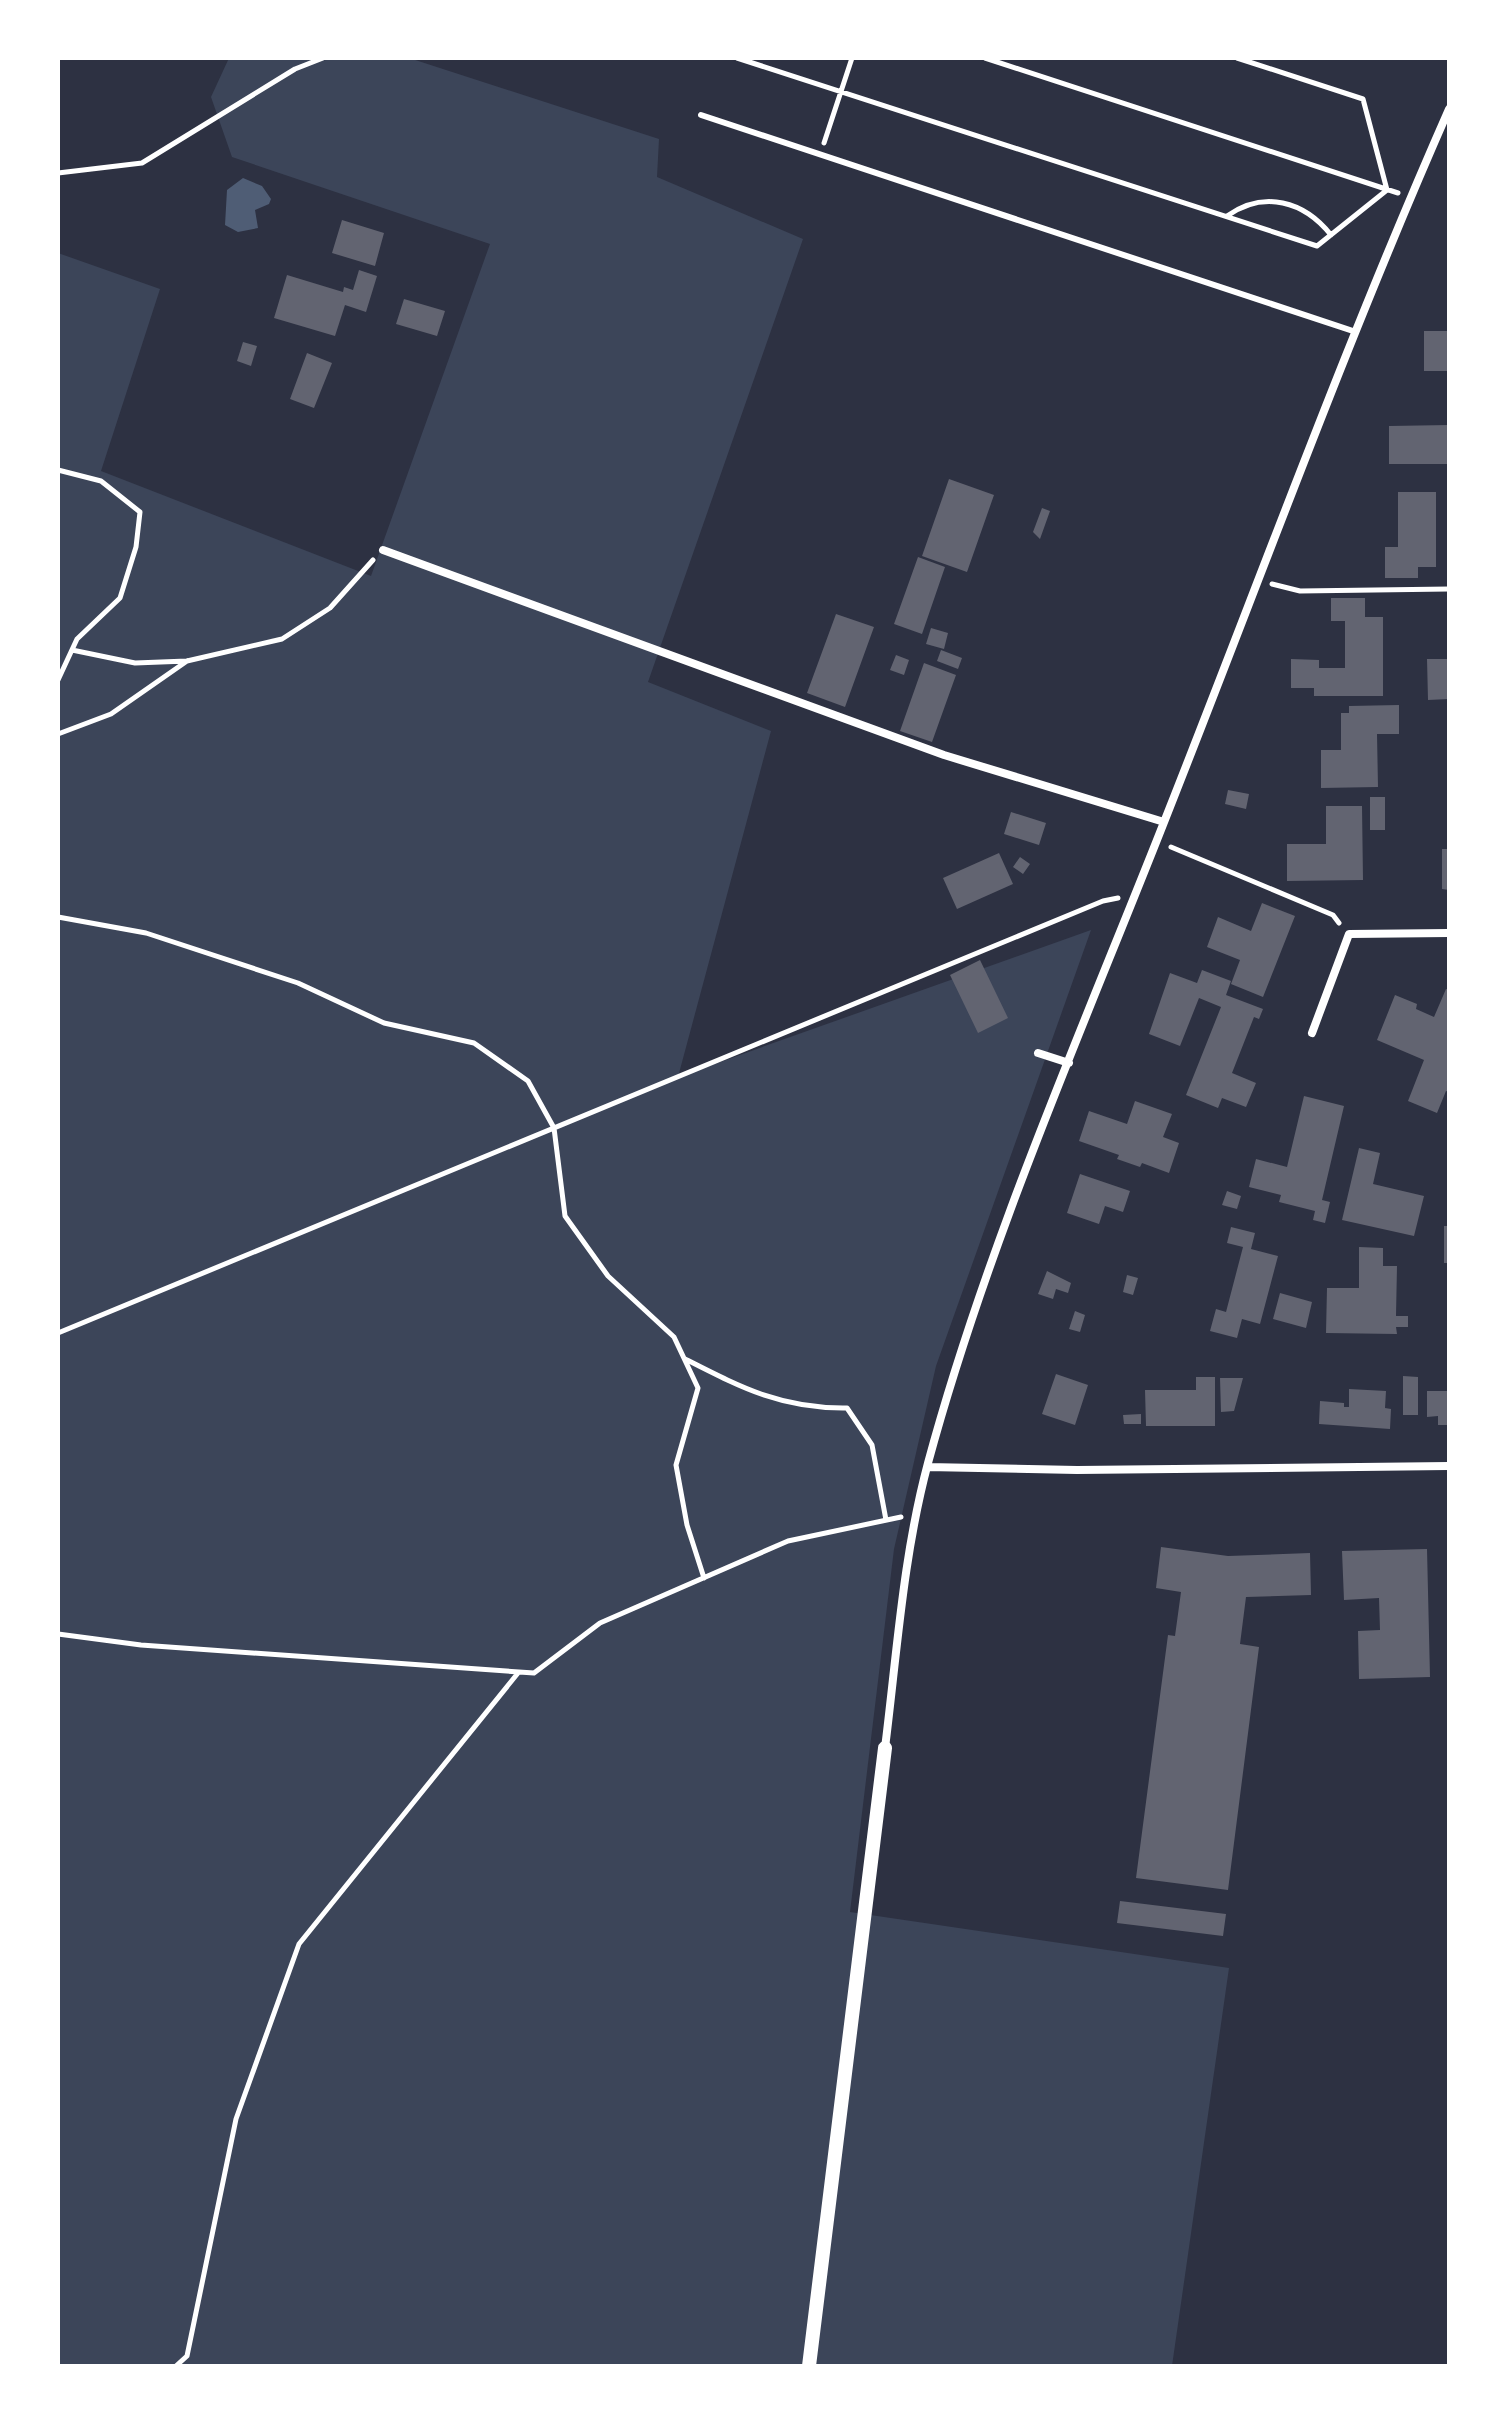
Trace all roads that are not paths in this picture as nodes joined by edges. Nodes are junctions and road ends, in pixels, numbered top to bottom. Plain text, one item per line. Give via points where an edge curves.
1 (1449, 109) edge
2 (701, 115) dead end
3 (1353, 331) junction
4 (383, 550) road end
5 (1164, 822) junction
6 (1449, 933) edge
7 (1312, 1033) dead end
8 (1038, 1053) dead end
9 (1069, 1063) junction
10 (1449, 1466) edge
11 (927, 1467) junction
12 (885, 1748) joint
13 (809, 2366) edge

1 - 3 street
2 - 3 lane
3 - 5 street
4 - 5 street via 944,755
5 - 9 street
6 - 7 street via 1349,934
8 - 9 street
9 - 11 street via 989,1267
10 - 11 street
11 - 12 street via 907,1567
12 - 13 street

